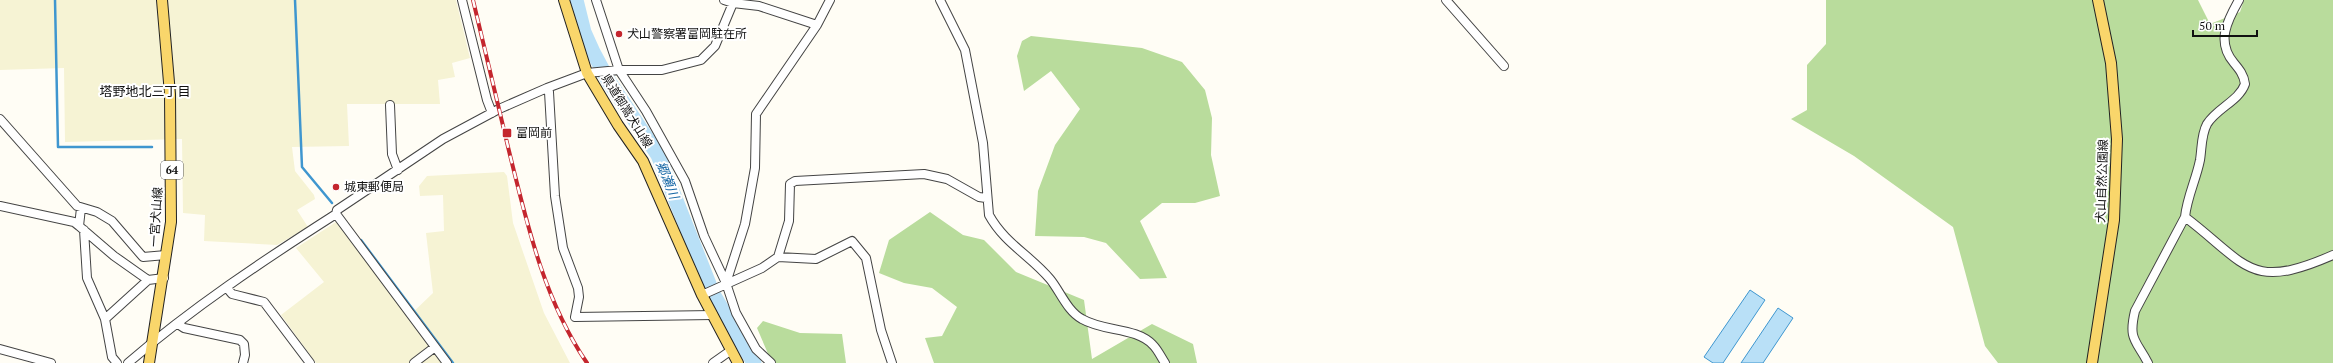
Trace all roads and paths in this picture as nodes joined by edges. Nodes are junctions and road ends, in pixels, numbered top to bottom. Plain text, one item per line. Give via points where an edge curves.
1 (162, 0) edge
2 (462, 0) edge
3 (564, 0) edge
4 (596, 0) edge
5 (724, 0) edge
6 (830, 0) edge
7 (940, 0) edge
8 (1446, 0) edge
9 (2098, 0) edge
10 (2238, 0) edge
11 (733, 3) junction
12 (761, 3) edge
13 (817, 25) junction
14 (1504, 66) dead end
15 (620, 70) junction
16 (587, 73) junction
17 (547, 88) junction
18 (390, 105) dead end
19 (492, 113) junction
20 (0, 119) edge
21 (398, 170) junction
22 (986, 198) junction
23 (0, 206) edge
24 (81, 208) junction
25 (336, 214) junction
26 (2185, 217) junction
27 (81, 228) junction
28 (166, 255) junction
29 (2333, 256) edge
30 (778, 257) junction
31 (164, 278) junction
32 (148, 280) junction
33 (726, 283) junction
34 (227, 288) junction
35 (704, 294) junction
36 (712, 315) junction
37 (105, 319) junction
38 (178, 324) junction
39 (154, 340) junction
40 (435, 347) junction
41 (0, 349) edge
42 (730, 351) junction
43 (722, 360) edge
44 (51, 363) edge
45 (118, 363) edge
46 (128, 363) edge
47 (149, 363) edge
48 (243, 363) edge
49 (310, 363) edge
50 (414, 363) edge
51 (447, 363) edge
52 (713, 363) edge
53 (738, 363) edge
54 (771, 363) edge
55 (892, 363) edge
56 (1165, 363) edge
57 (2092, 363) edge
58 (2148, 363) edge

1 - 28 main road, 一宮犬山線 / 64 via 170,94 172,173 171,222
2 - 19 street
3 - 16 main road, 県道御嵩犬山線
4 - 15 street
5 - 11 street
6 - 13 street
7 - 22 street via 965,50 983,143
8 - 14 street
9 - 57 main road, 犬山自然公園線 via 2112,63 2117,138 2114,220
10 - 26 street via 2223,34 2224,46 2242,74 2245,84 2240,94 2218,111 2206,125 2200,161 2187,201
11 - 12 street
11 - 15 street via 715,46 701,60 662,70
12 - 13 street
13 - 33 street via 756,114 753,174 745,224
15 - 16 street
15 - 33 street via 646,110 685,181 704,236
16 - 17 street
16 - 35 main road, 県道御嵩犬山線 via 643,161
17 - 19 street
17 - 36 street via 555,196 563,248 578,288 575,317
18 - 21 street via 392,154
19 - 21 street via 443,139
20 - 24 street
21 - 25 street via 337,210
22 - 30 street via 979,197 947,179 916,174 795,181 790,184 789,221
22 - 56 street via 989,215 1006,240 1049,278 1074,314 1098,326 1142,337 1153,346
23 - 27 street via 74,222
24 - 27 street
24 - 28 street via 97,212 112,221 143,257
25 - 34 street
25 - 40 street
26 - 29 street via 2223,251 2243,265 2260,271 2292,271
26 - 58 street via 2135,311 2132,326 2135,345
27 - 32 street
27 - 37 street via 87,278
28 - 31 main road, 一宮犬山線 / 64
30 - 33 street via 762,268
30 - 55 street via 816,259 852,241 866,258 881,330
31 - 32 street
31 - 39 main road, 一宮犬山線 / 64
32 - 37 street
33 - 35 street
33 - 54 street via 736,313 756,349
34 - 38 street
34 - 49 street via 232,294 264,302
35 - 36 main road, 県道御嵩犬山線
36 - 42 main road, 県道御嵩犬山線
37 - 45 street via 112,357
38 - 39 street
38 - 48 street via 184,328 240,340 245,349
39 - 46 street
39 - 47 main road, 一宮犬山線 / 64
40 - 50 street
40 - 51 street
41 - 44 street
42 - 43 street
42 - 53 main road, 県道御嵩犬山線
43 - 52 street

